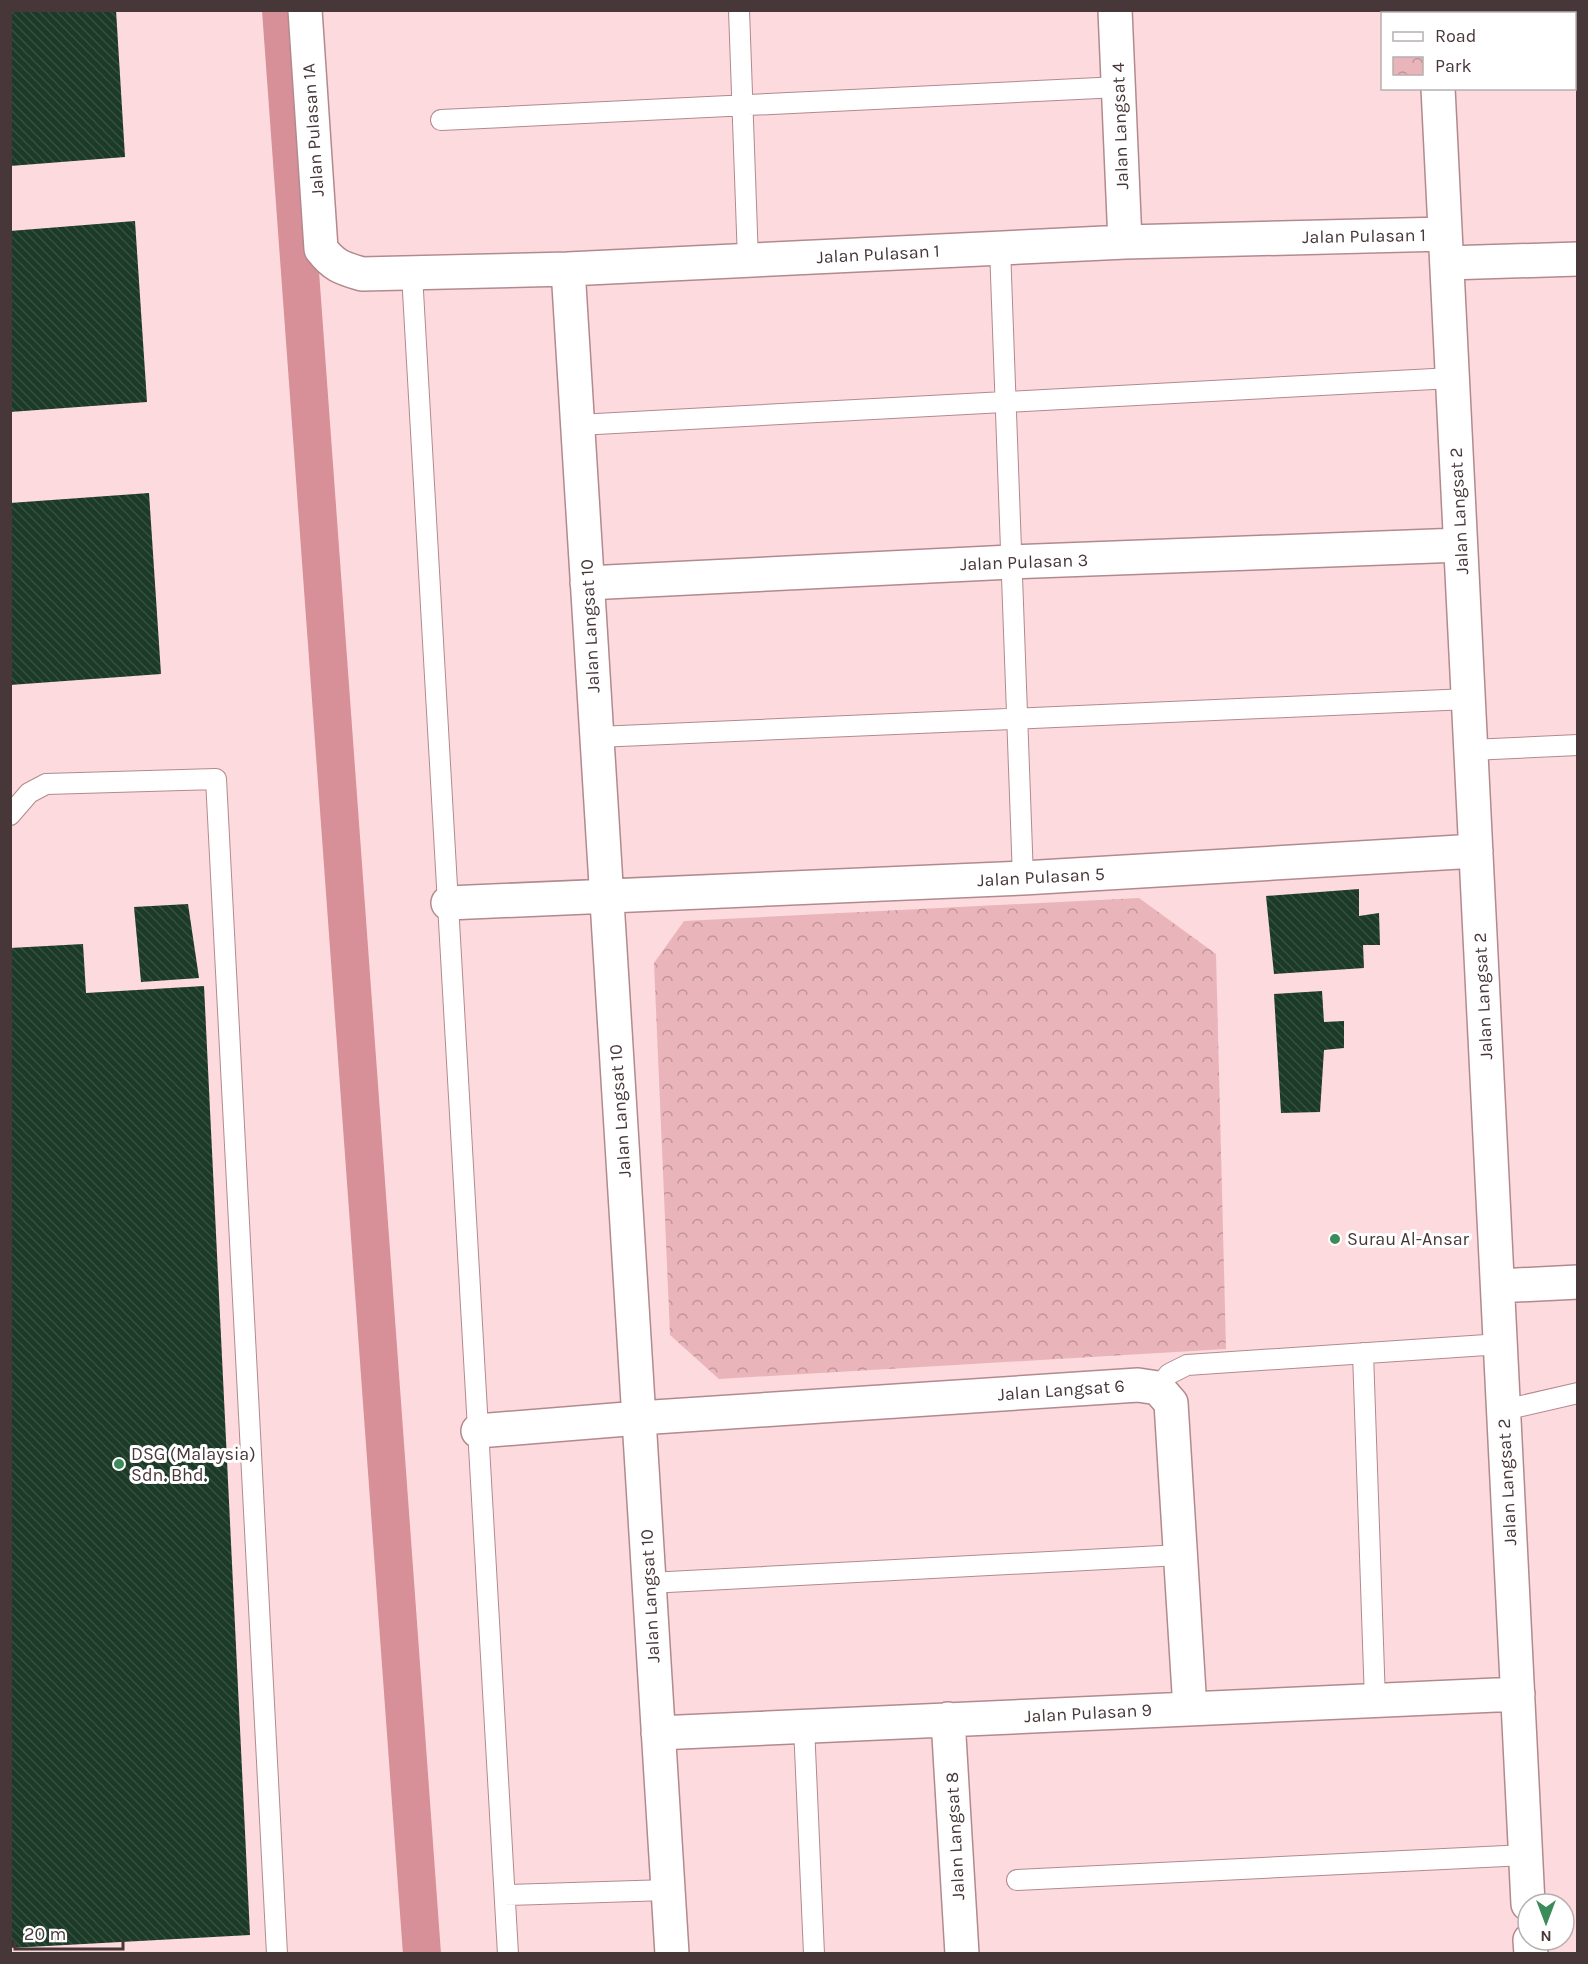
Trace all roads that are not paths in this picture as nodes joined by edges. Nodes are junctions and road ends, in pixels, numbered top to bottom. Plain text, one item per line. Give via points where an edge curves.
1 (305, 10) edge
2 (739, 10) edge
3 (1115, 10) edge
4 (1119, 87) junction
5 (1438, 90) edge
6 (742, 106) junction
7 (441, 120) dead end
8 (1125, 242) junction
9 (1000, 248) junction
10 (321, 249) joint
11 (1446, 249) junction
12 (1578, 259) edge
13 (748, 260) junction
14 (568, 269) junction
15 (412, 274) junction
16 (1452, 378) junction
17 (1005, 403) junction
18 (578, 425) junction
19 (1460, 544) junction
20 (1011, 562) junction
21 (587, 583) junction
22 (1468, 699) junction
23 (1017, 719) junction
24 (597, 738) junction
25 (1578, 745) edge
26 (1471, 750) junction
27 (10, 815) edge
28 (1476, 851) junction
29 (1023, 878) junction
30 (607, 897) junction
31 (448, 903) junction
32 (1578, 1282) edge
33 (1497, 1286) junction
34 (1500, 1344) junction
35 (1363, 1353) junction
36 (1158, 1388) junction
37 (1578, 1393) edge
38 (1503, 1410) junction
39 (639, 1418) junction
40 (478, 1431) junction
41 (1180, 1554) junction
42 (649, 1582) junction
43 (1518, 1694) junction
44 (1375, 1701) junction
45 (1190, 1709) junction
46 (948, 1719) junction
47 (804, 1726) junction
48 (658, 1733) junction
49 (1526, 1855) junction
50 (1017, 1880) dead end
51 (668, 1890) junction
52 (1528, 1892) edge
53 (505, 1895) junction
54 (277, 1953) edge
55 (508, 1953) edge
56 (672, 1953) edge
57 (814, 1953) edge
58 (962, 1953) edge

1 - 10 street, Jalan Pulasan 1A
2 - 6 lane
3 - 4 street, Jalan Langsat 4
4 - 6 lane
4 - 8 street, Jalan Langsat 4
5 - 11 street, Jalan Langsat 2
6 - 7 lane
6 - 13 lane
8 - 9 street, Jalan Pulasan 1
8 - 11 street, Jalan Pulasan 1
9 - 13 street, Jalan Pulasan 1
9 - 17 lane
10 - 15 street, Jalan Pulasan 1 via 340,268 362,274
11 - 12 street, Jalan Pulasan 1
11 - 16 street, Jalan Langsat 2
13 - 14 street, Jalan Pulasan 1
14 - 15 street, Jalan Pulasan 1
14 - 18 street, Jalan Langsat 10
15 - 31 lane
16 - 17 lane
16 - 19 street, Jalan Langsat 2
17 - 18 lane
17 - 20 lane
18 - 21 street, Jalan Langsat 10
19 - 20 street, Jalan Pulasan 3
19 - 22 street, Jalan Langsat 2
20 - 21 street, Jalan Pulasan 3
20 - 23 lane
21 - 24 street, Jalan Langsat 10
22 - 23 lane
22 - 26 street, Jalan Langsat 2
23 - 24 lane
23 - 29 lane
24 - 30 street, Jalan Langsat 10
25 - 26 lane
26 - 28 street, Jalan Langsat 2
27 - 54 lane via 29,794 46,784 216,778
28 - 29 street, Jalan Pulasan 5
28 - 33 street, Jalan Langsat 2
29 - 30 street, Jalan Pulasan 5
30 - 31 street, Jalan Pulasan 5
30 - 39 street, Jalan Langsat 10
31 - 40 lane
32 - 33 street
33 - 34 street, Jalan Langsat 2
34 - 35 lane
34 - 38 street, Jalan Langsat 2
35 - 36 lane via 1187,1365 1169,1374
35 - 44 lane
36 - 39 street, Jalan Langsat 6 via 1138,1385
36 - 41 street via 1171,1403
37 - 38 lane
38 - 43 street, Jalan Langsat 2
39 - 40 street, Jalan Langsat 6
39 - 42 street, Jalan Langsat 10
40 - 53 lane
41 - 42 lane
41 - 45 street
42 - 48 street, Jalan Langsat 10
43 - 44 street, Jalan Pulasan 9
43 - 49 street, Jalan Langsat 2
44 - 45 street, Jalan Pulasan 9
45 - 46 street, Jalan Pulasan 9
46 - 47 street, Jalan Pulasan 9
46 - 58 street, Jalan Langsat 8
47 - 48 street, Jalan Pulasan 9
47 - 57 lane
48 - 51 street, Jalan Langsat 10
49 - 50 lane
49 - 52 street, Jalan Langsat 2
51 - 53 lane
51 - 56 street, Jalan Langsat 10
53 - 55 lane

